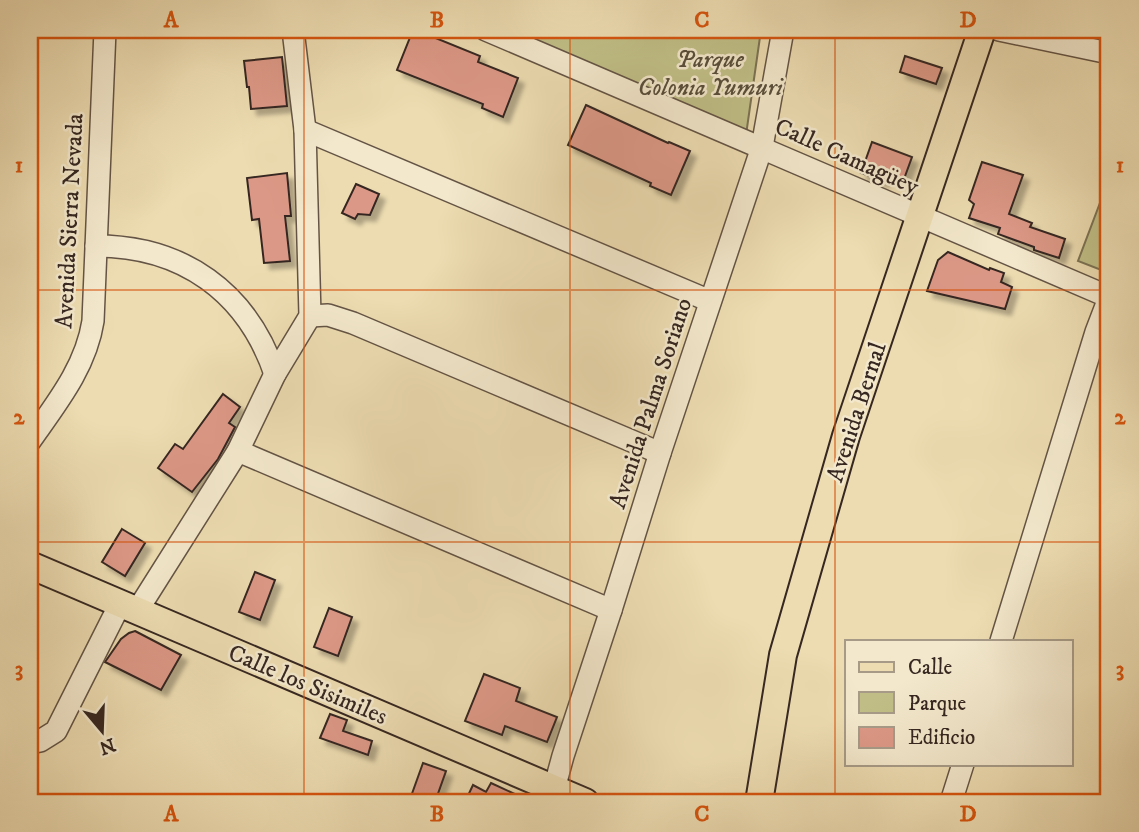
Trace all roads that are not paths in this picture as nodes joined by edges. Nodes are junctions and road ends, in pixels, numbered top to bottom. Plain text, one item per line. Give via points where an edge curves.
1 (89, 30) edge
2 (105, 30) edge
3 (293, 30) edge
4 (486, 30) edge
5 (783, 30) edge
6 (982, 30) edge
7 (999, 30) edge
8 (1109, 54) edge
9 (305, 130) junction
10 (762, 147) junction
11 (920, 218) junction
12 (96, 246) junction
13 (1109, 297) edge
14 (710, 301) junction
15 (310, 316) junction
16 (275, 374) junction
17 (30, 441) edge
18 (238, 450) junction
19 (660, 453) junction
20 (30, 565) edge
21 (129, 608) junction
22 (611, 610) junction
23 (1001, 640) edge
24 (30, 743) edge
25 (962, 766) edge
26 (554, 789) junction
27 (585, 802) edge
28 (759, 802) edge
29 (951, 802) edge

1 - 2 street
2 - 12 street, Avenida Sierra Nevada
3 - 9 street
4 - 10 street, Calle Camagüey
5 - 10 street, Avenida Palma Soriano
6 - 11 main road, Avenida Bernal
7 - 8 street
9 - 14 street
9 - 15 street
10 - 11 street, Calle Camagüey
10 - 14 street, Avenida Palma Soriano
11 - 13 street, Calle Camagüey
11 - 28 main road, Avenida Bernal via 846,436 783,655
12 - 16 street via 161,255 205,277 251,323
12 - 17 street, Avenida Sierra Nevada via 93,321 87,347 66,389
13 - 23 street
14 - 19 street, Avenida Palma Soriano
15 - 16 street
15 - 19 street via 328,315 353,323
16 - 18 street
18 - 21 street
18 - 22 street
19 - 22 street, Avenida Palma Soriano
20 - 21 main road, Calle los Sisimiles
21 - 24 street via 56,731
21 - 26 main road, Calle los Sisimiles
22 - 26 street, Avenida Palma Soriano
25 - 29 street
26 - 27 main road, Calle los Sisimiles

